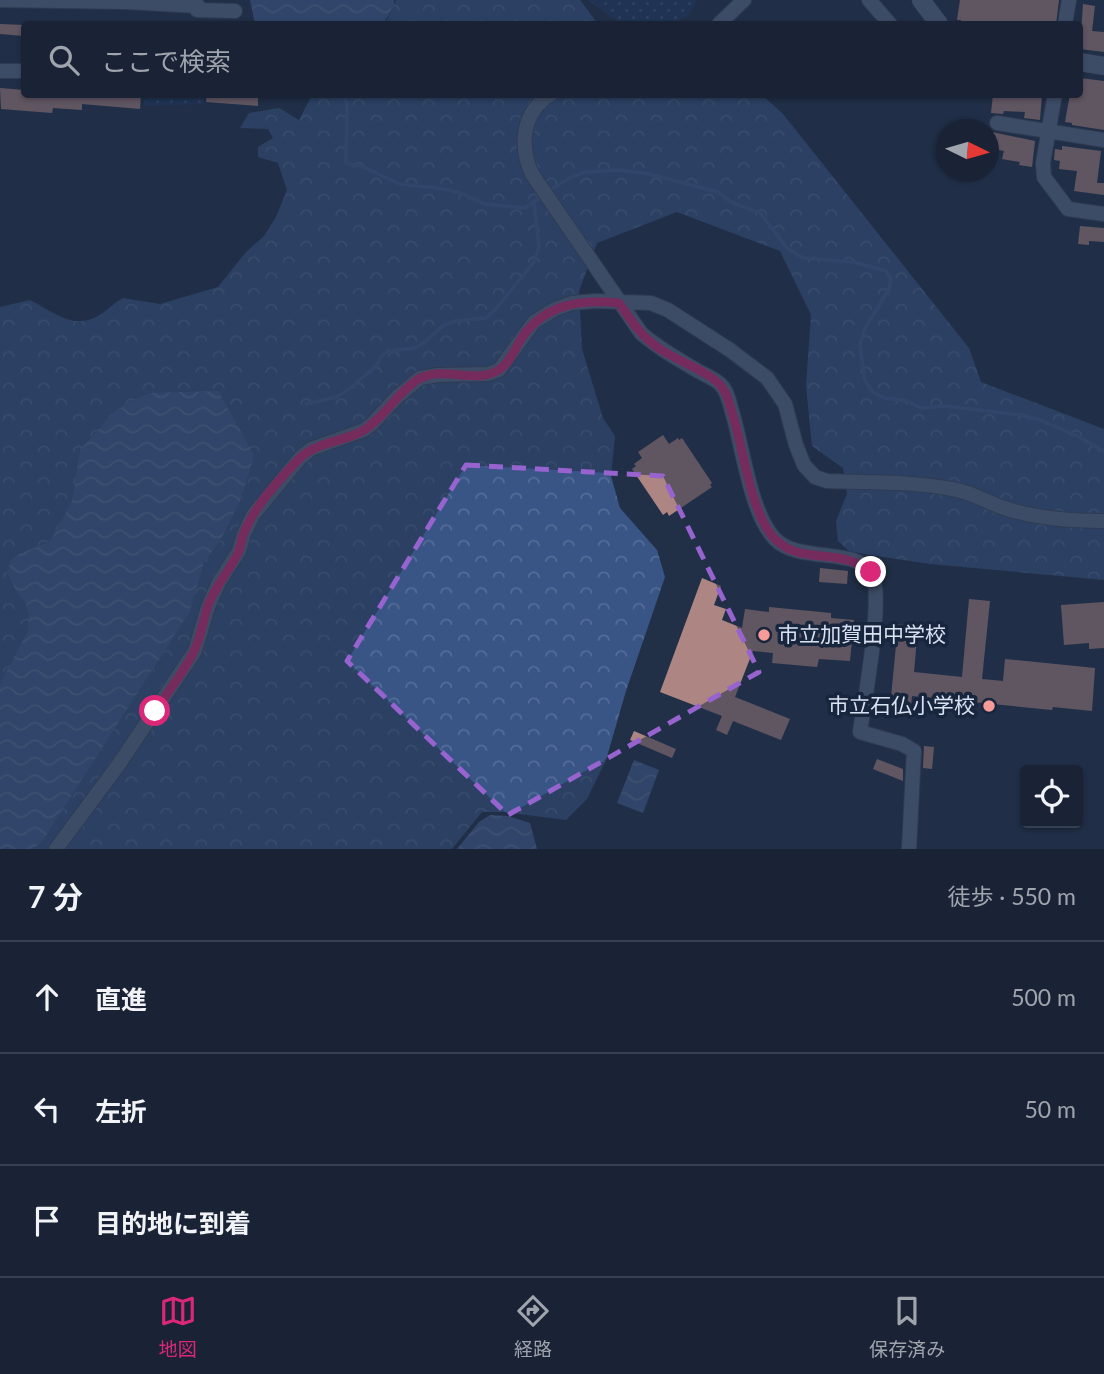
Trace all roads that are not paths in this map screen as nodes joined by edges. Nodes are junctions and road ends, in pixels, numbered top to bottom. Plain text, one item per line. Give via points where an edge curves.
1 (0, 0) edge
2 (55, 0) edge
3 (744, 0) edge
4 (869, 0) edge
5 (921, 0) edge
6 (1069, 0) edge
7 (127, 1) edge
8 (198, 10) edge
9 (235, 11) dead end
10 (722, 21) edge
11 (887, 21) edge
12 (937, 21) edge
13 (1066, 21) edge
14 (1083, 62) edge
15 (1104, 66) edge
16 (0, 71) edge
17 (21, 71) edge
18 (545, 98) edge
19 (1054, 98) edge
20 (999, 123) edge
21 (1049, 132) junction
22 (1104, 140) edge
23 (1104, 214) edge
24 (619, 303) junction
25 (1104, 521) edge
26 (56, 849) edge
27 (909, 849) edge

1 - 2 street
2 - 7 street
3 - 10 street
4 - 11 street
5 - 12 street
6 - 13 street
7 - 8 street
8 - 9 street
14 - 15 street
16 - 17 street
18 - 24 street via 526,123 526,160
19 - 21 street
20 - 21 street
21 - 22 street
21 - 23 street via 1044,177 1068,209
24 - 25 street via 659,305 766,378 785,404 804,465 815,477 951,488 1033,517
24 - 26 street via 572,303 555,309 534,322 499,370 420,378 364,430 311,449 300,458 253,515 208,607 195,651
24 - 27 street via 657,348 721,385 763,524 775,540 802,553 860,563 871,572 876,606 860,733 915,751

